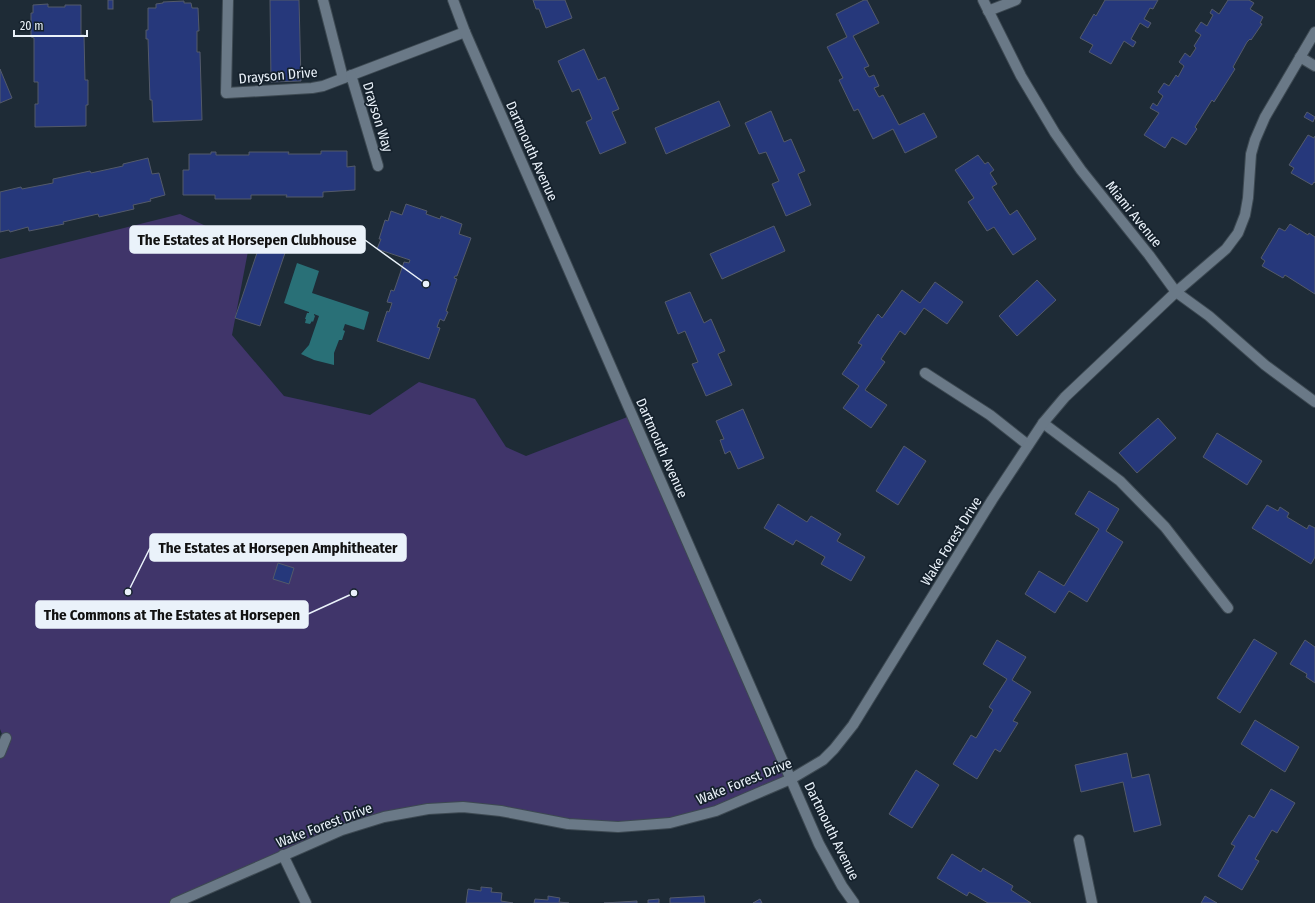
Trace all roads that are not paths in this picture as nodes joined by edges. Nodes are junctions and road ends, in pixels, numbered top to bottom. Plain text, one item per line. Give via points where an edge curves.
1 (228, 0) edge
2 (323, 0) edge
3 (453, 0) edge
4 (983, 0) edge
5 (1016, 0) edge
6 (988, 11) junction
7 (465, 32) junction
8 (1315, 32) edge
9 (1300, 57) junction
10 (1315, 66) edge
11 (347, 76) junction
12 (378, 166) dead end
13 (1176, 292) junction
14 (925, 373) dead end
15 (1315, 402) edge
16 (1043, 423) junction
17 (1028, 445) junction
18 (1228, 608) dead end
19 (6, 738) dead end
20 (0, 753) edge
21 (791, 779) junction
22 (1079, 840) dead end
23 (283, 855) junction
24 (175, 903) edge
25 (306, 903) edge
26 (854, 903) edge
27 (1092, 903) edge

1 - 11 street, Drayson Drive via 226,93 312,88
2 - 11 street, Drayson Way
3 - 7 street, Dartmouth Avenue
4 - 6 street, Miami Avenue
5 - 6 street
6 - 13 street, Miami Avenue via 1021,76 1055,133
7 - 11 street, Drayson Drive
7 - 21 street, Dartmouth Avenue
8 - 9 street, Wake Forest Drive
9 - 10 street
9 - 13 street, Wake Forest Drive via 1255,140 1251,154 1245,215 1238,232 1226,248
11 - 12 street, Drayson Way
13 - 15 street, Miami Avenue via 1209,316 1265,365
13 - 16 street, Wake Forest Drive via 1065,397
14 - 17 street via 990,415
16 - 17 street, Wake Forest Drive
16 - 18 street via 1120,481 1165,527
17 - 21 street, Wake Forest Drive via 853,725 823,760
19 - 20 street
21 - 23 street, Wake Forest Drive via 716,811 670,823 618,827 568,824 501,811 463,807 428,809 384,817 342,830
21 - 26 street, Dartmouth Avenue via 820,844
22 - 27 street
23 - 24 street, Wake Forest Drive
23 - 25 street

